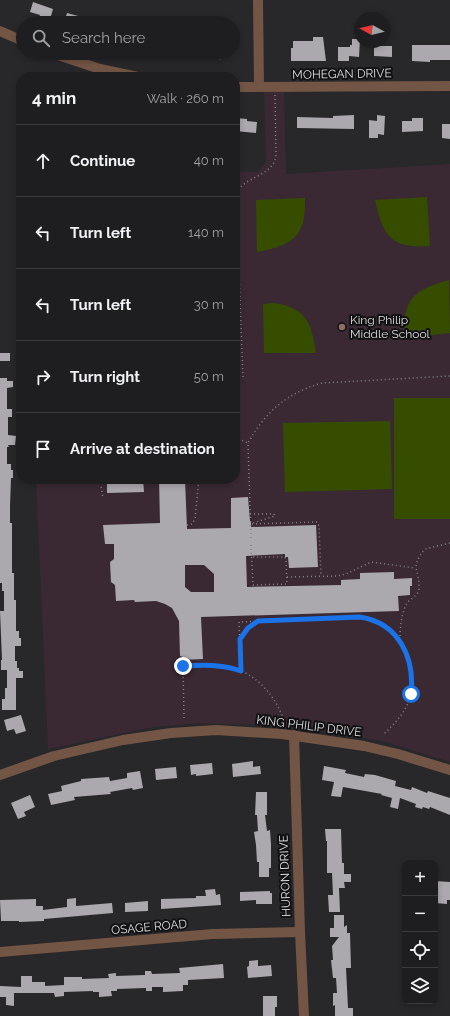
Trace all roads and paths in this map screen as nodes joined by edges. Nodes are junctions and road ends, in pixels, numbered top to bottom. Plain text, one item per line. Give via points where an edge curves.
1 (258, 0) edge
2 (0, 31) edge
3 (16, 38) edge
4 (73, 60) edge
5 (114, 72) edge
6 (450, 86) edge
7 (240, 87) edge
8 (259, 87) junction
9 (274, 87) junction
10 (240, 186) edge
11 (240, 304) edge
12 (241, 331) joint
13 (450, 376) edge
14 (243, 377) dead end
15 (240, 439) edge
16 (248, 443) junction
17 (101, 484) edge
18 (198, 484) edge
19 (103, 498) dead end
20 (265, 510) dead end
21 (250, 514) junction
22 (265, 514) junction
23 (187, 524) dead end
24 (252, 524) junction
25 (251, 538) dead end
26 (450, 543) edge
27 (251, 545) dead end
28 (252, 557) junction
29 (415, 568) junction
30 (320, 576) junction
31 (287, 577) junction
32 (258, 621) junction
33 (240, 639) junction
34 (400, 640) junction
35 (241, 671) junction
36 (184, 718) dead end
37 (283, 718) dead end
38 (384, 734) dead end
39 (294, 735) junction
40 (450, 770) edge
41 (0, 775) edge
42 (300, 932) junction
43 (0, 952) edge
44 (304, 1016) edge

1 - 8 street
2 - 3 street
4 - 5 street
6 - 9 street, MOHEGAN DRIVE
7 - 8 street, MOHEGAN DRIVE
8 - 9 street, MOHEGAN DRIVE
9 - 10 path via 275,163 270,169
11 - 12 path
12 - 14 path
13 - 16 path via 335,381 309,387 282,401 271,411
15 - 16 path
16 - 21 path
17 - 19 path
18 - 23 path via 195,519 192,524
20 - 22 path
21 - 22 path
21 - 24 path
22 - 24 path via 275,516
24 - 25 path
24 - 30 path via 317,522
26 - 29 path via 425,549
27 - 28 path
28 - 31 path via 285,557
28 - 31 path via 253,585 287,584
29 - 30 path via 371,562 346,574
29 - 34 path via 418,594 405,608 400,626
30 - 31 path
32 - 33 path via 248,628
32 - 33 path via 239,622
32 - 34 path via 360,617 382,624
33 - 35 path
34 - 38 path via 410,663 411,694 396,722
35 - 36 path via 226,666 183,666
35 - 37 path via 272,695
39 - 40 street, KING PHILIP DRIVE via 381,749
39 - 41 street, KING PHILIP DRIVE via 216,730 171,733 123,740 54,756
39 - 42 street, HURON DRIVE
42 - 43 street, OSAGE ROAD via 213,934
42 - 44 street, HURON DRIVE

